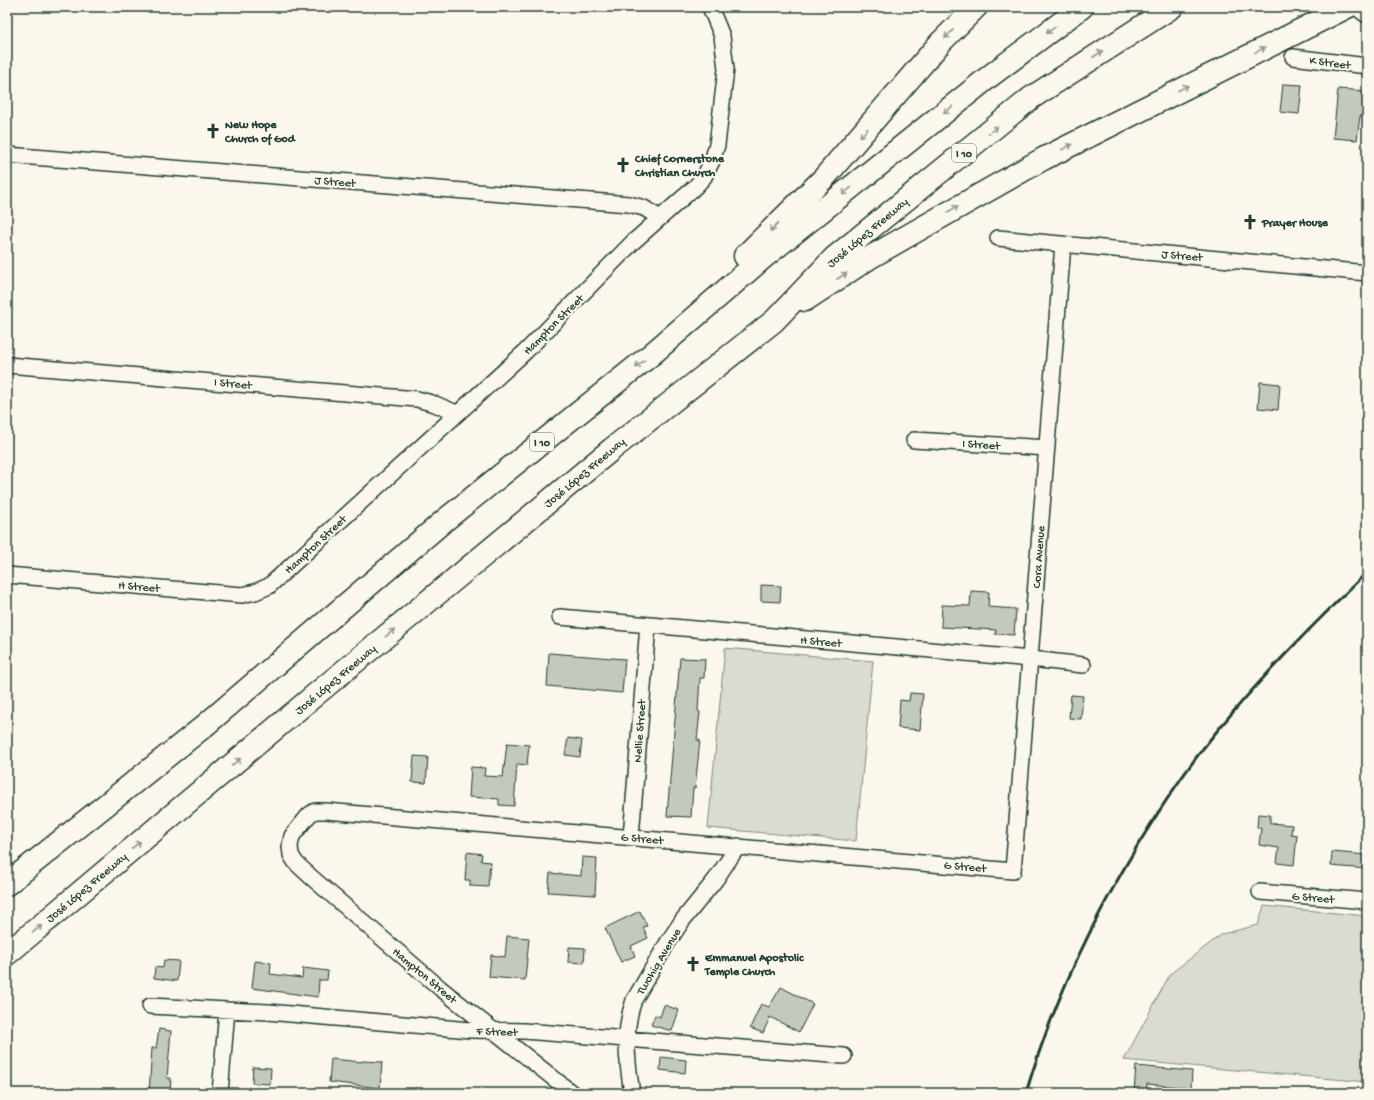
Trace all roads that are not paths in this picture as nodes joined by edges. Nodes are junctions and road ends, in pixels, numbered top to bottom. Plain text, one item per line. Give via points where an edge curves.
1 (710, 7) edge
2 (976, 7) edge
3 (1082, 7) edge
4 (1172, 7) edge
5 (1347, 7) edge
6 (1359, 7) edge
7 (1367, 14) edge
8 (1293, 57) dead end
9 (1367, 66) edge
10 (7, 154) edge
11 (660, 218) junction
12 (998, 238) dead end
13 (1063, 244) junction
14 (1367, 273) edge
15 (774, 321) junction
16 (665, 343) junction
17 (7, 364) edge
18 (456, 413) junction
19 (914, 440) dead end
20 (1047, 448) junction
21 (7, 575) edge
22 (269, 586) joint
23 (560, 617) dead end
24 (648, 625) junction
25 (1030, 659) junction
26 (1083, 665) dead end
27 (631, 837) junction
28 (290, 846) joint
29 (738, 846) junction
30 (1013, 871) joint
31 (7, 884) edge
32 (1260, 892) dead end
33 (1367, 901) edge
34 (7, 954) edge
35 (150, 1006) dead end
36 (227, 1010) junction
37 (493, 1031) junction
38 (626, 1039) junction
39 (844, 1056) dead end
40 (220, 1093) edge
41 (572, 1093) edge
42 (632, 1093) edge

1 - 11 street, Hampton Street via 722,36 726,69 717,145 704,177
2 -> 16 highway via 941,42 824,178 720,280
3 -> 16 highway, I 10 via 990,76 764,257
15 -> 4 highway, José López Freeway / I 10 via 834,258 1031,98
15 -> 5 highway via 881,252 1043,159
6 - 7 street
8 - 9 street, K Street
10 - 11 street, J Street via 629,204 644,208
11 - 18 street, Hampton Street via 526,351
12 - 13 street, J Street
13 - 14 street, J Street
13 - 20 street, Cora Avenue
34 -> 15 highway, José López Freeway / I 10 via 612,449
16 -> 31 highway, I 10 via 445,520 202,728
17 - 18 street, I Street via 417,399
18 - 22 street, Hampton Street
19 - 20 street, I Street
20 - 25 street, Cora Avenue
21 - 22 street, H Street via 242,595
23 - 24 street, H Street
24 - 25 street, H Street
24 - 27 street, Nellie Street
25 - 26 street, H Street
25 - 30 street, Cora Avenue
27 - 28 street, G Street via 315,811 292,836
27 - 29 street, G Street
28 - 37 street, Hampton Street via 291,855 311,877
29 - 30 street, G Street
29 - 38 street, Twohig Avenue via 668,942 631,1009
32 - 33 street, G Street
35 - 36 street, F Street
36 - 37 street, F Street
36 - 40 street
37 - 38 street, F Street
37 - 41 street, Hampton Street
38 - 39 street, F Street
38 - 42 street, Twohig Avenue

